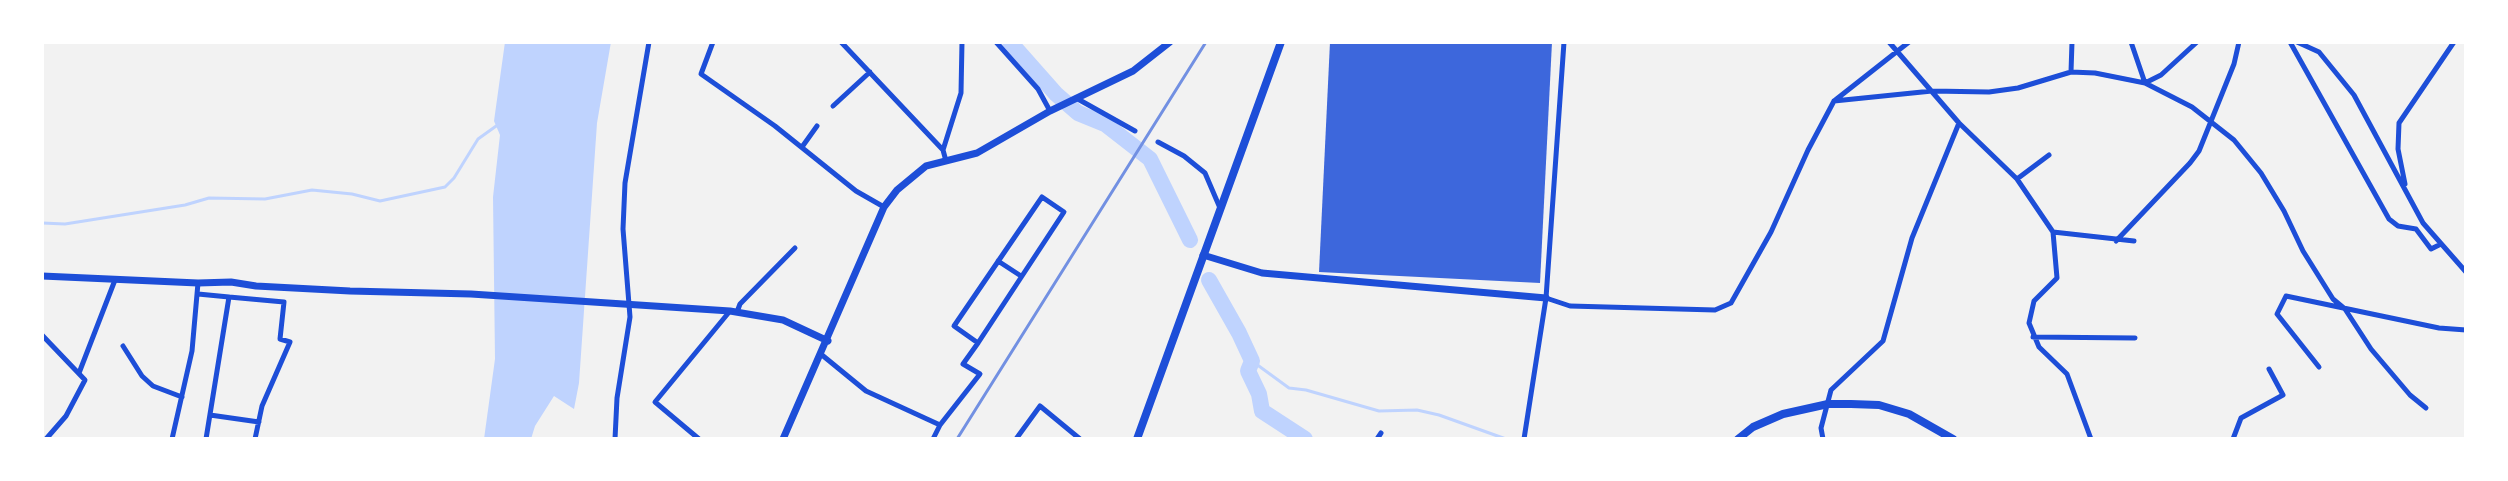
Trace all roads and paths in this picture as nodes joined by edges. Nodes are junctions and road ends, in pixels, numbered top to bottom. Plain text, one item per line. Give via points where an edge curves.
1 (649, 42) edge
2 (713, 42) edge
3 (841, 42) edge
4 (962, 42) edge
5 (996, 42) edge
6 (1170, 42) edge
7 (1281, 42) edge
8 (1564, 42) edge
9 (1889, 42) edge
10 (1909, 42) edge
11 (2072, 42) edge
12 (2131, 42) edge
13 (2197, 42) edge
14 (2239, 42) edge
15 (2290, 42) edge
16 (2297, 42) edge
17 (2454, 42) edge
18 (1897, 51) junction
19 (870, 72) junction
20 (2071, 72) junction
21 (2145, 83) junction
22 (1932, 91) junction
23 (1073, 99) junction
24 (1834, 101) junction
25 (833, 105) dead end
26 (1053, 109) junction
27 (2211, 120) junction
28 (1959, 123) junction
29 (817, 126) dead end
30 (1135, 131) dead end
31 (1158, 142) dead end
32 (801, 147) junction
33 (943, 150) junction
34 (2049, 155) dead end
35 (946, 161) junction
36 (2017, 179) junction
37 (2406, 191) junction
38 (884, 207) junction
39 (1220, 208) junction
40 (2053, 232) junction
41 (2116, 241) junction
42 (2134, 242) dead end
43 (2441, 244) junction
44 (795, 248) dead end
45 (1203, 255) junction
46 (998, 261) junction
47 (2466, 272) edge
48 (42, 276) edge
49 (1021, 276) junction
50 (115, 280) junction
51 (198, 283) junction
52 (198, 294) junction
53 (228, 297) junction
54 (1546, 298) junction
55 (629, 304) junction
56 (2345, 309) junction
57 (733, 311) junction
58 (2466, 330) edge
59 (42, 335) edge
60 (2033, 337) junction
61 (2134, 338) dead end
62 (828, 341) junction
63 (978, 343) junction
64 (123, 346) dead end
65 (822, 355) junction
66 (2319, 367) dead end
67 (2269, 369) dead end
68 (79, 373) junction
69 (182, 397) junction
70 (1828, 405) junction
71 (2426, 408) dead end
72 (210, 415) junction
73 (259, 422) junction
74 (940, 425) junction
75 (1381, 433) dead end
76 (46, 439) edge
77 (172, 439) edge
78 (206, 439) edge
79 (255, 439) edge
80 (615, 439) edge
81 (699, 439) edge
82 (783, 439) edge
83 (933, 439) edge
84 (1016, 439) edge
85 (1080, 439) edge
86 (1137, 439) edge
87 (1377, 439) edge
88 (1524, 439) edge
89 (1738, 439) edge
90 (1822, 439) edge
91 (1953, 439) edge
92 (2091, 439) edge
93 (2233, 439) edge

1 - 55 street via 626,183 623,229
2 - 32 street via 700,74
3 - 19 street
4 - 33 street via 961,93
5 - 26 street
6 - 23 street via 1133,71
7 - 39 highway
8 - 54 street
9 - 18 street
10 - 18 street
11 - 20 street
12 - 21 street
13 - 21 street via 2161,75
14 - 27 street
15 - 43 street via 2389,219 2398,226 2416,229 2431,249
16 - 37 street via 2319,52 2354,95
17 - 37 street via 2399,123 2398,149
18 - 22 street
18 - 24 street
19 - 25 street
19 - 33 street
20 - 21 street
20 - 22 street via 1989,92
21 - 27 street
22 - 24 street
22 - 28 street
23 - 26 street
23 - 30 street
24 - 54 street via 1771,232 1731,303 1715,310 1570,306
26 - 35 street via 976,153
27 - 41 street via 2190,163
27 - 56 street via 2234,140 2261,173 2309,261 2333,299
28 - 36 street
28 - 70 street via 1912,238 1883,341 1831,390
29 - 32 street
31 - 39 street via 1205,173
32 - 38 street via 856,191
33 - 35 street
34 - 36 street
35 - 38 street via 926,166 912,176
36 - 40 street
37 - 43 street via 2423,223
38 - 62 street
39 - 45 highway
40 - 41 street
40 - 60 street via 2057,278 2034,301 2030,323
41 - 42 street
43 - 47 street
44 - 57 street
45 - 54 street via 1262,273
45 - 86 highway
46 - 49 street
46 - 49 street via 1042,197 1064,212
46 - 63 street via 954,326
48 - 50 street
49 - 63 street
50 - 51 street
50 - 68 street
51 - 52 street
51 - 55 street
52 - 53 street
52 - 69 street
53 - 72 street
53 - 73 street via 284,302 280,339 290,342
54 - 88 street
55 - 57 street
55 - 80 street
56 - 58 street
56 - 66 street via 2286,296 2277,314
56 - 71 street via 2371,349
57 - 62 street via 783,320
57 - 81 street via 655,402
59 - 68 street
60 - 61 street
60 - 92 street via 2038,347 2067,374
62 - 65 street
63 - 74 street via 963,364 980,374
64 - 69 street via 153,386
65 - 74 street via 866,391
65 - 82 street
67 - 93 street via 2283,394 2241,418
68 - 76 street via 85,380 66,416
69 - 77 street
70 - 89 main road via 1783,414 1753,427
70 - 90 street
70 - 91 main road via 1879,405 1909,414
72 - 73 street
72 - 78 street
73 - 79 street
74 - 83 street
75 - 87 street
84 - 85 street via 1040,406

